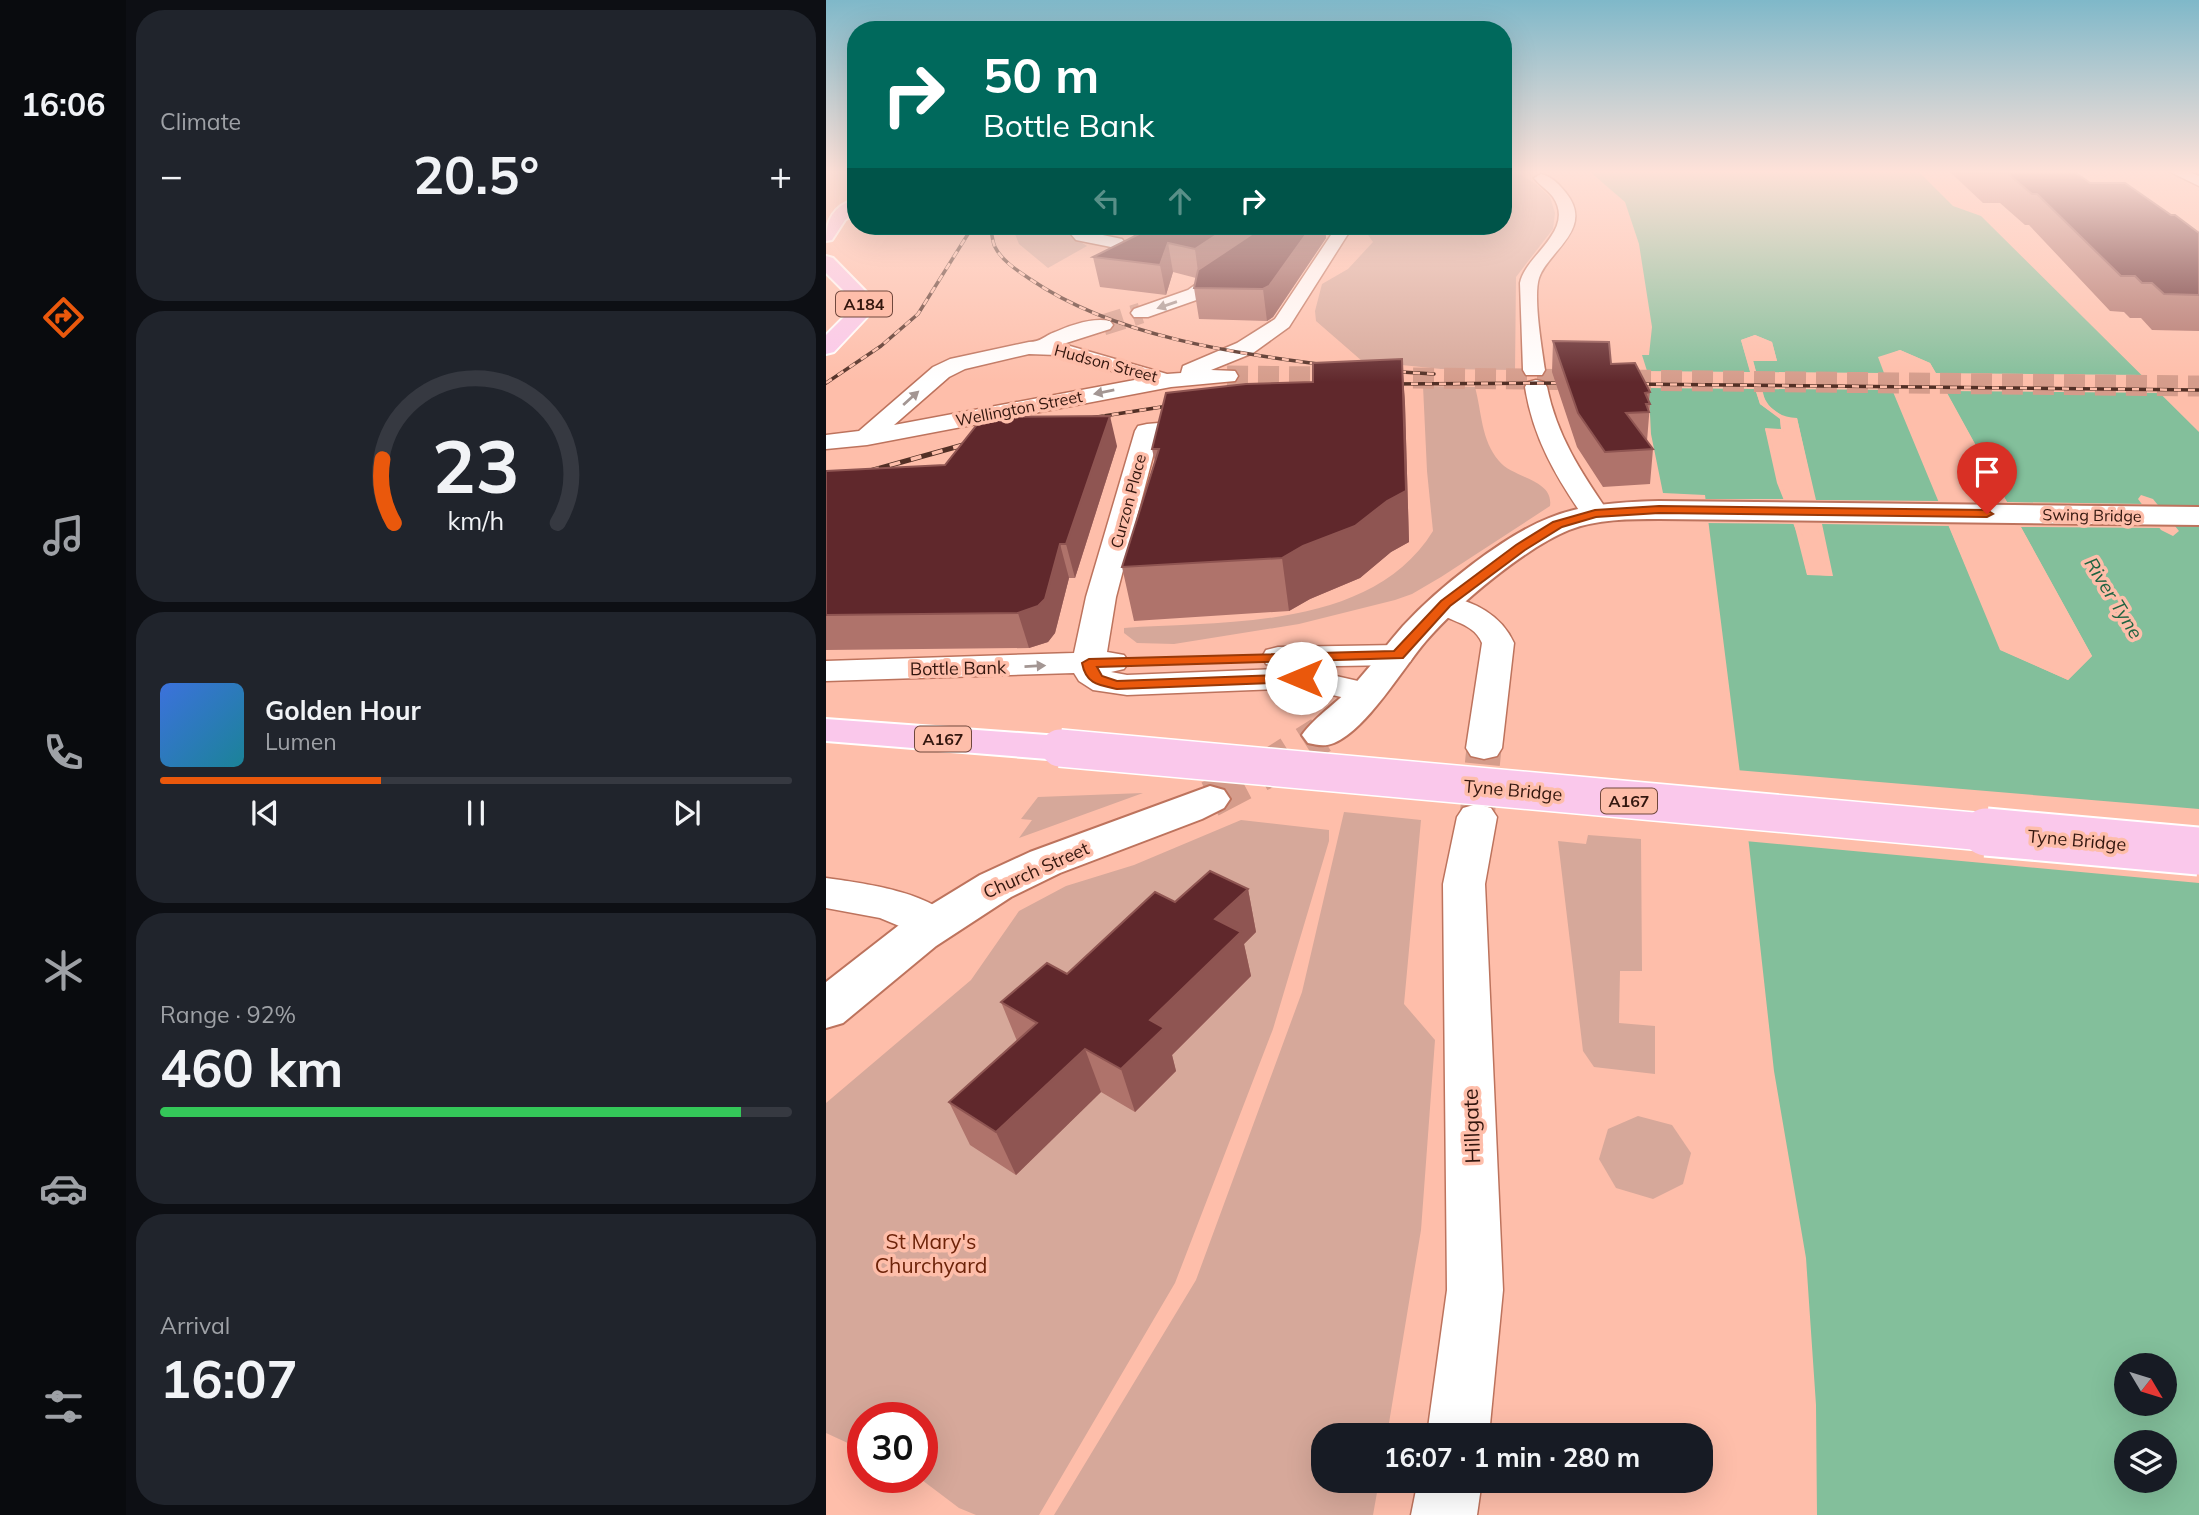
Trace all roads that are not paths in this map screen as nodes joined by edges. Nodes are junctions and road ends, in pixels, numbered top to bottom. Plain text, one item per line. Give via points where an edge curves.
1 (1105, 241) edge
2 (1264, 241) edge
3 (1335, 241) edge
4 (1558, 241) edge
5 (1116, 243) edge
6 (826, 262) edge
7 (826, 284) edge
8 (1141, 313) tunnel mouth
9 (829, 316) edge
10 (1103, 325) tunnel mouth
11 (826, 346) edge
12 (1046, 346) junction
13 (1227, 376) tunnel mouth
14 (1171, 380) junction
15 (1231, 424) edge
16 (846, 440) edge
17 (841, 467) edge
18 (1595, 513) junction
19 (2199, 516) edge
20 (1445, 604) junction
21 (1398, 655) junction
22 (1089, 663) junction
23 (826, 671) edge
24 (1368, 694) junction
25 (826, 730) edge
26 (1321, 735) tunnel mouth
27 (1484, 748) tunnel mouth
28 (1210, 799) tunnel mouth
29 (1476, 817) tunnel mouth
30 (2199, 851) edge
31 (826, 893) edge
32 (933, 924) junction
33 (826, 1009) edge
34 (1459, 1423) edge
35 (1448, 1493) edge
36 (1444, 1515) edge

1 - 5 street
2 -> 8 street via 1195,294
3 - 14 street via 1282,323 1245,348
4 - 18 street via 1530,278 1540,418 1561,467
6 - 11 highway, A184 via 864,300 854,321
7 - 9 highway, A184 via 840,299
10 - 12 street
12 - 14 street, Hudson Street
16 -> 12 street, Hudson Street via 958,364
13 - 14 street
14 -> 16 street, Wellington Street
15 - 22 street, Curzon Place via 1147,431 1101,597
16 - 17 street
18 - 19 street, Swing Bridge
18 - 20 street, Swing Bridge via 1557,524
20 - 21 street
20 - 27 street via 1481,620 1496,635
21 - 22 street, Bottle Bank
21 - 24 street
23 -> 22 street, Bottle Bank
22 - 24 street via 1097,680 1117,685 1301,678
24 - 26 street
25 - 30 highway, Tyne Bridge / A167, bridge
28 - 32 street, Church Street via 1023,871
29 - 34 street, Hillgate via 1464,884 1475,1290
31 - 32 street via 882,901
32 - 33 street, Church Street
35 - 36 street

